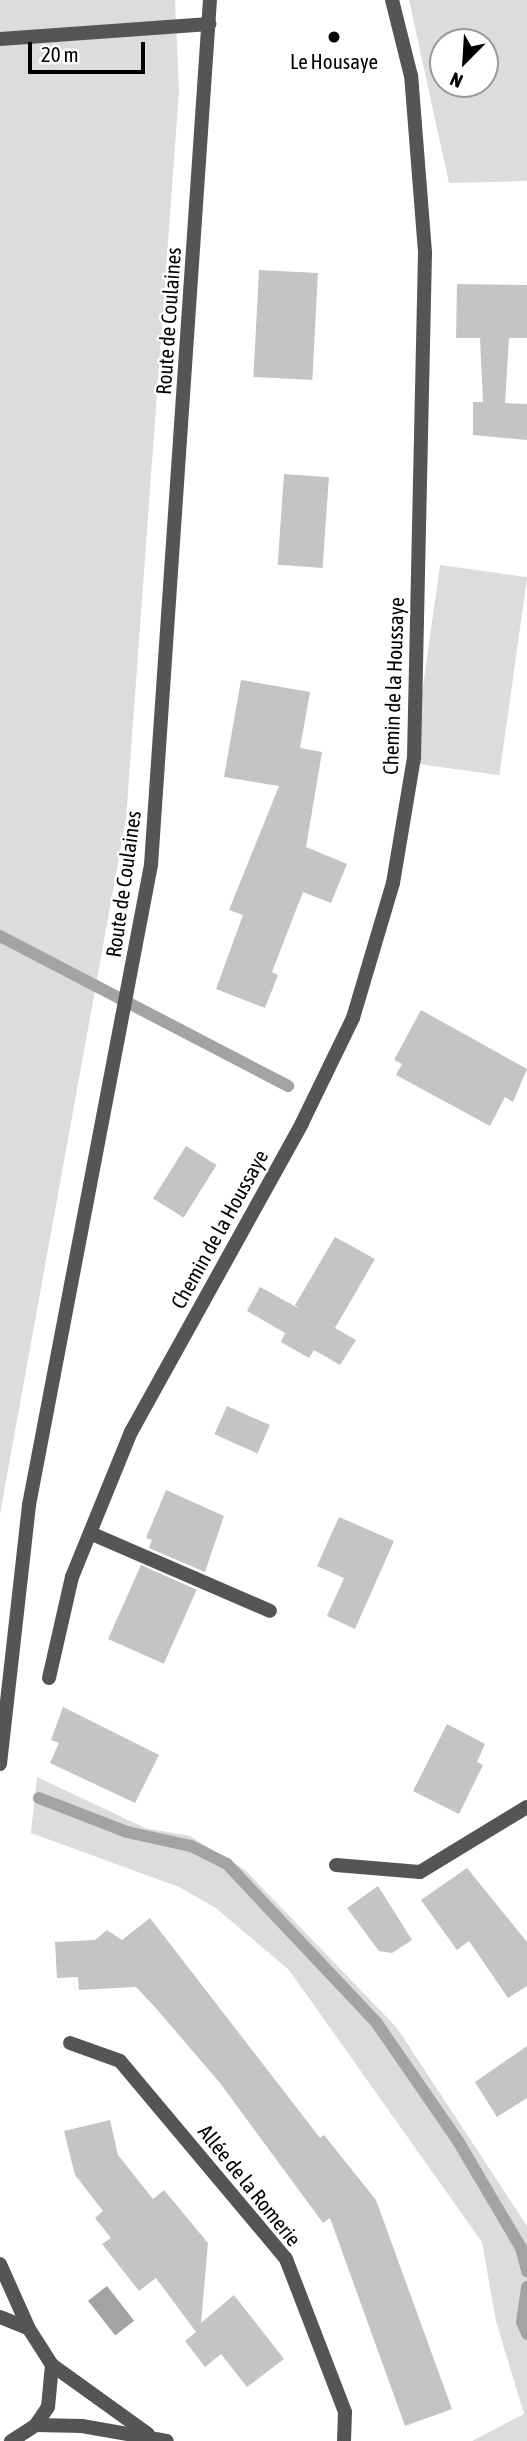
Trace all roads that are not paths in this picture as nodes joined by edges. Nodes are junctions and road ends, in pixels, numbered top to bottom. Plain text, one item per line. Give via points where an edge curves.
1 (210, 0) edge
2 (392, 0) edge
3 (209, 24) junction
4 (0, 39) edge
5 (90, 1533) junction
6 (270, 1611) dead end
7 (49, 1678) dead end
8 (0, 1765) edge
9 (527, 1807) edge
10 (336, 1865) dead end
11 (70, 2043) dead end
12 (0, 2264) edge
13 (0, 2317) edge
14 (29, 2329) junction
15 (52, 2365) junction
16 (29, 2433) edge
17 (152, 2437) junction
18 (11, 2441) edge
19 (167, 2441) edge
20 (344, 2441) edge

1 - 3 street, Route de Coulaines
2 - 5 street, Chemin de la Houssaye via 411,76 425,252 414,757 393,883 353,1018 302,1123 131,1432
3 - 4 street
3 - 8 street, Route de Coulaines via 151,865 29,1506
5 - 6 street
5 - 7 street, Chemin de la Houssaye via 72,1577
9 - 10 street via 420,1872
11 - 20 street, Allée de la Romerie via 120,2061 286,2259 345,2412
12 - 14 street
13 - 14 street
14 - 15 street
15 - 16 street via 53,2386
15 - 17 street
16 - 17 street
16 - 18 street
17 - 19 street

